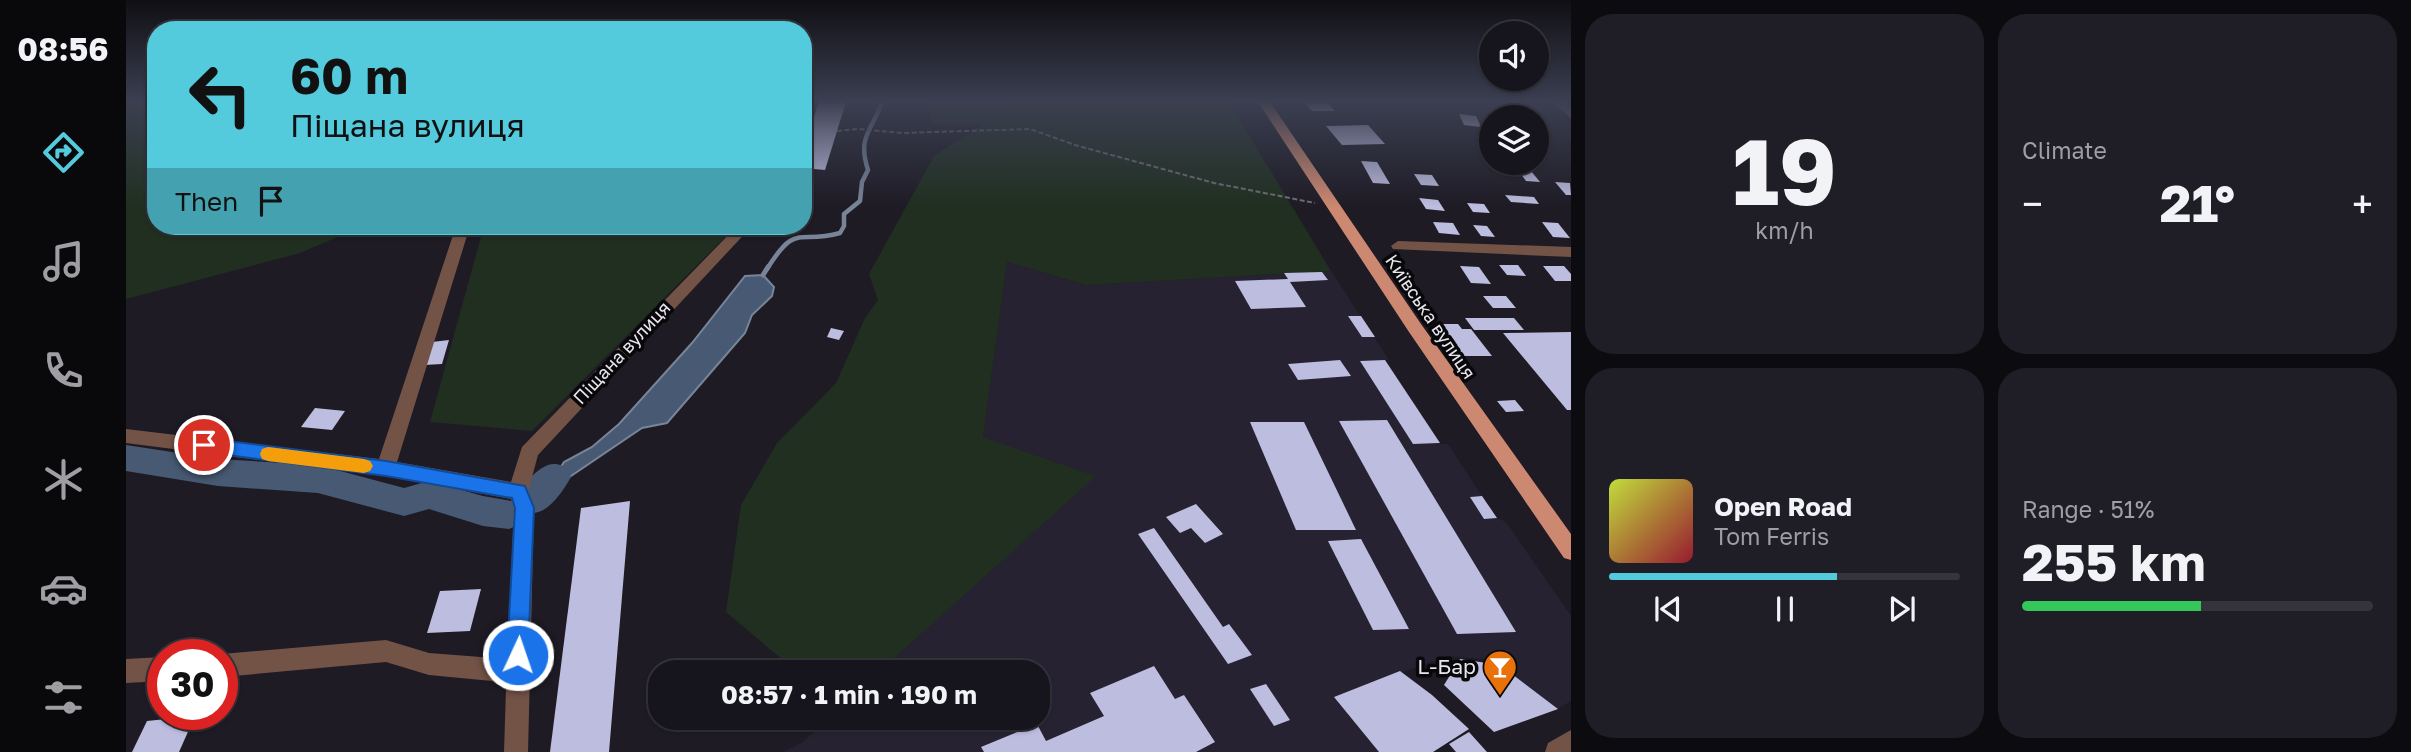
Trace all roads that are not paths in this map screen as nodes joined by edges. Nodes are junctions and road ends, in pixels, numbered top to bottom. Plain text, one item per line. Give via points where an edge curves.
1 (1287, 137) edge
2 (460, 235) edge
3 (736, 235) edge
4 (1398, 246) dead end
5 (1571, 252) edge
6 (126, 436) edge
7 (386, 468) junction
8 (518, 492) junction
9 (1571, 551) edge
10 (238, 665) edge
11 (147, 670) edge
12 (126, 671) edge
13 (517, 682) junction
14 (1571, 742) edge
15 (516, 752) edge
16 (1557, 752) edge

1 - 9 main road, Київська вулиця via 1480,425
2 - 7 street
3 - 8 street, Піщана вулиця via 529,452
4 - 5 street
6 - 7 street
7 - 8 street
8 - 13 street, Піщана вулиця via 524,508
10 - 13 street via 386,651 429,664 494,670
11 - 12 street
13 - 15 street, Піщана вулиця
14 - 16 street

